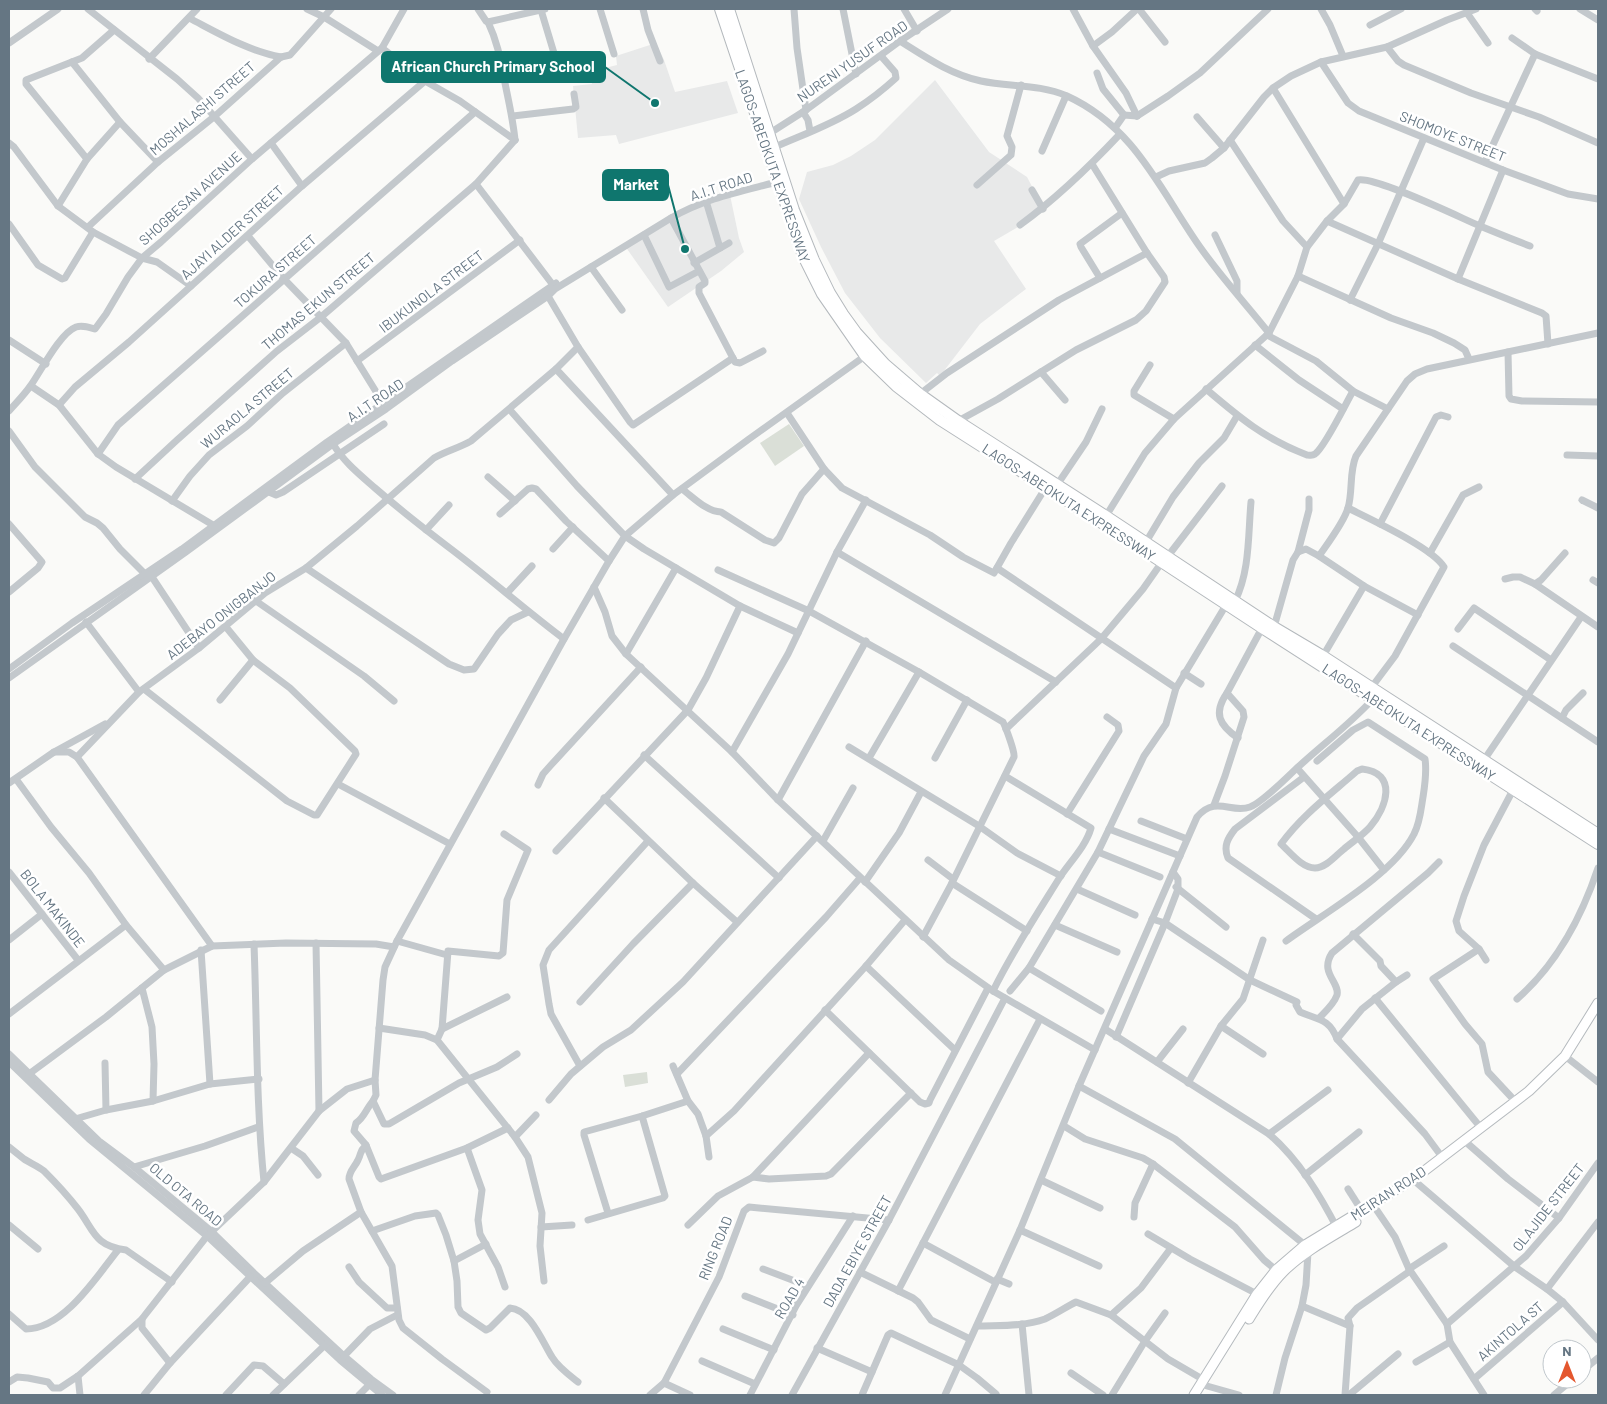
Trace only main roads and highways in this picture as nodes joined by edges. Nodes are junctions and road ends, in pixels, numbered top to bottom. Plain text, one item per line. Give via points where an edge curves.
1 (720, 9) edge
2 (729, 9) edge
3 (1165, 559) junction
4 (1231, 603) junction
5 (1372, 693) junction
6 (1598, 834) edge
7 (1598, 844) edge
8 (1598, 1003) edge
9 (1598, 1011) edge
10 (1566, 1057) junction
11 (1550, 1074) junction
12 (1338, 1229) junction
13 (1307, 1249) junction
14 (1206, 1383) junction
15 (1194, 1395) edge
16 (1201, 1395) edge

1 - 3 highway, LAGOS-ABEOKUTA EXPRESSWAY via 807,266 822,294 865,356 896,386 940,420
2 - 3 highway, LAGOS-ABEOKUTA EXPRESSWAY via 802,231 843,314 885,364 920,394 1146,542
3 - 4 highway, LAGOS-ABEOKUTA EXPRESSWAY
4 - 5 highway, LAGOS-ABEOKUTA EXPRESSWAY via 1323,656
4 - 5 highway, LAGOS-ABEOKUTA EXPRESSWAY via 1262,628
5 - 6 highway, LAGOS-ABEOKUTA EXPRESSWAY
5 - 7 highway, LAGOS-ABEOKUTA EXPRESSWAY
8 - 10 main road, MEIRAN ROAD
9 - 10 main road, MEIRAN ROAD via 1580,1042
10 - 11 main road, MEIRAN ROAD
11 - 12 main road, MEIRAN ROAD via 1415,1178
11 - 12 main road, MEIRAN ROAD via 1518,1105 1417,1183
12 - 13 main road, MEIRAN ROAD
13 - 14 main road, MEIRAN ROAD via 1273,1283
13 - 14 main road, MEIRAN ROAD via 1276,1270 1257,1294
14 - 15 main road, MEIRAN ROAD
14 - 16 main road, MEIRAN ROAD

